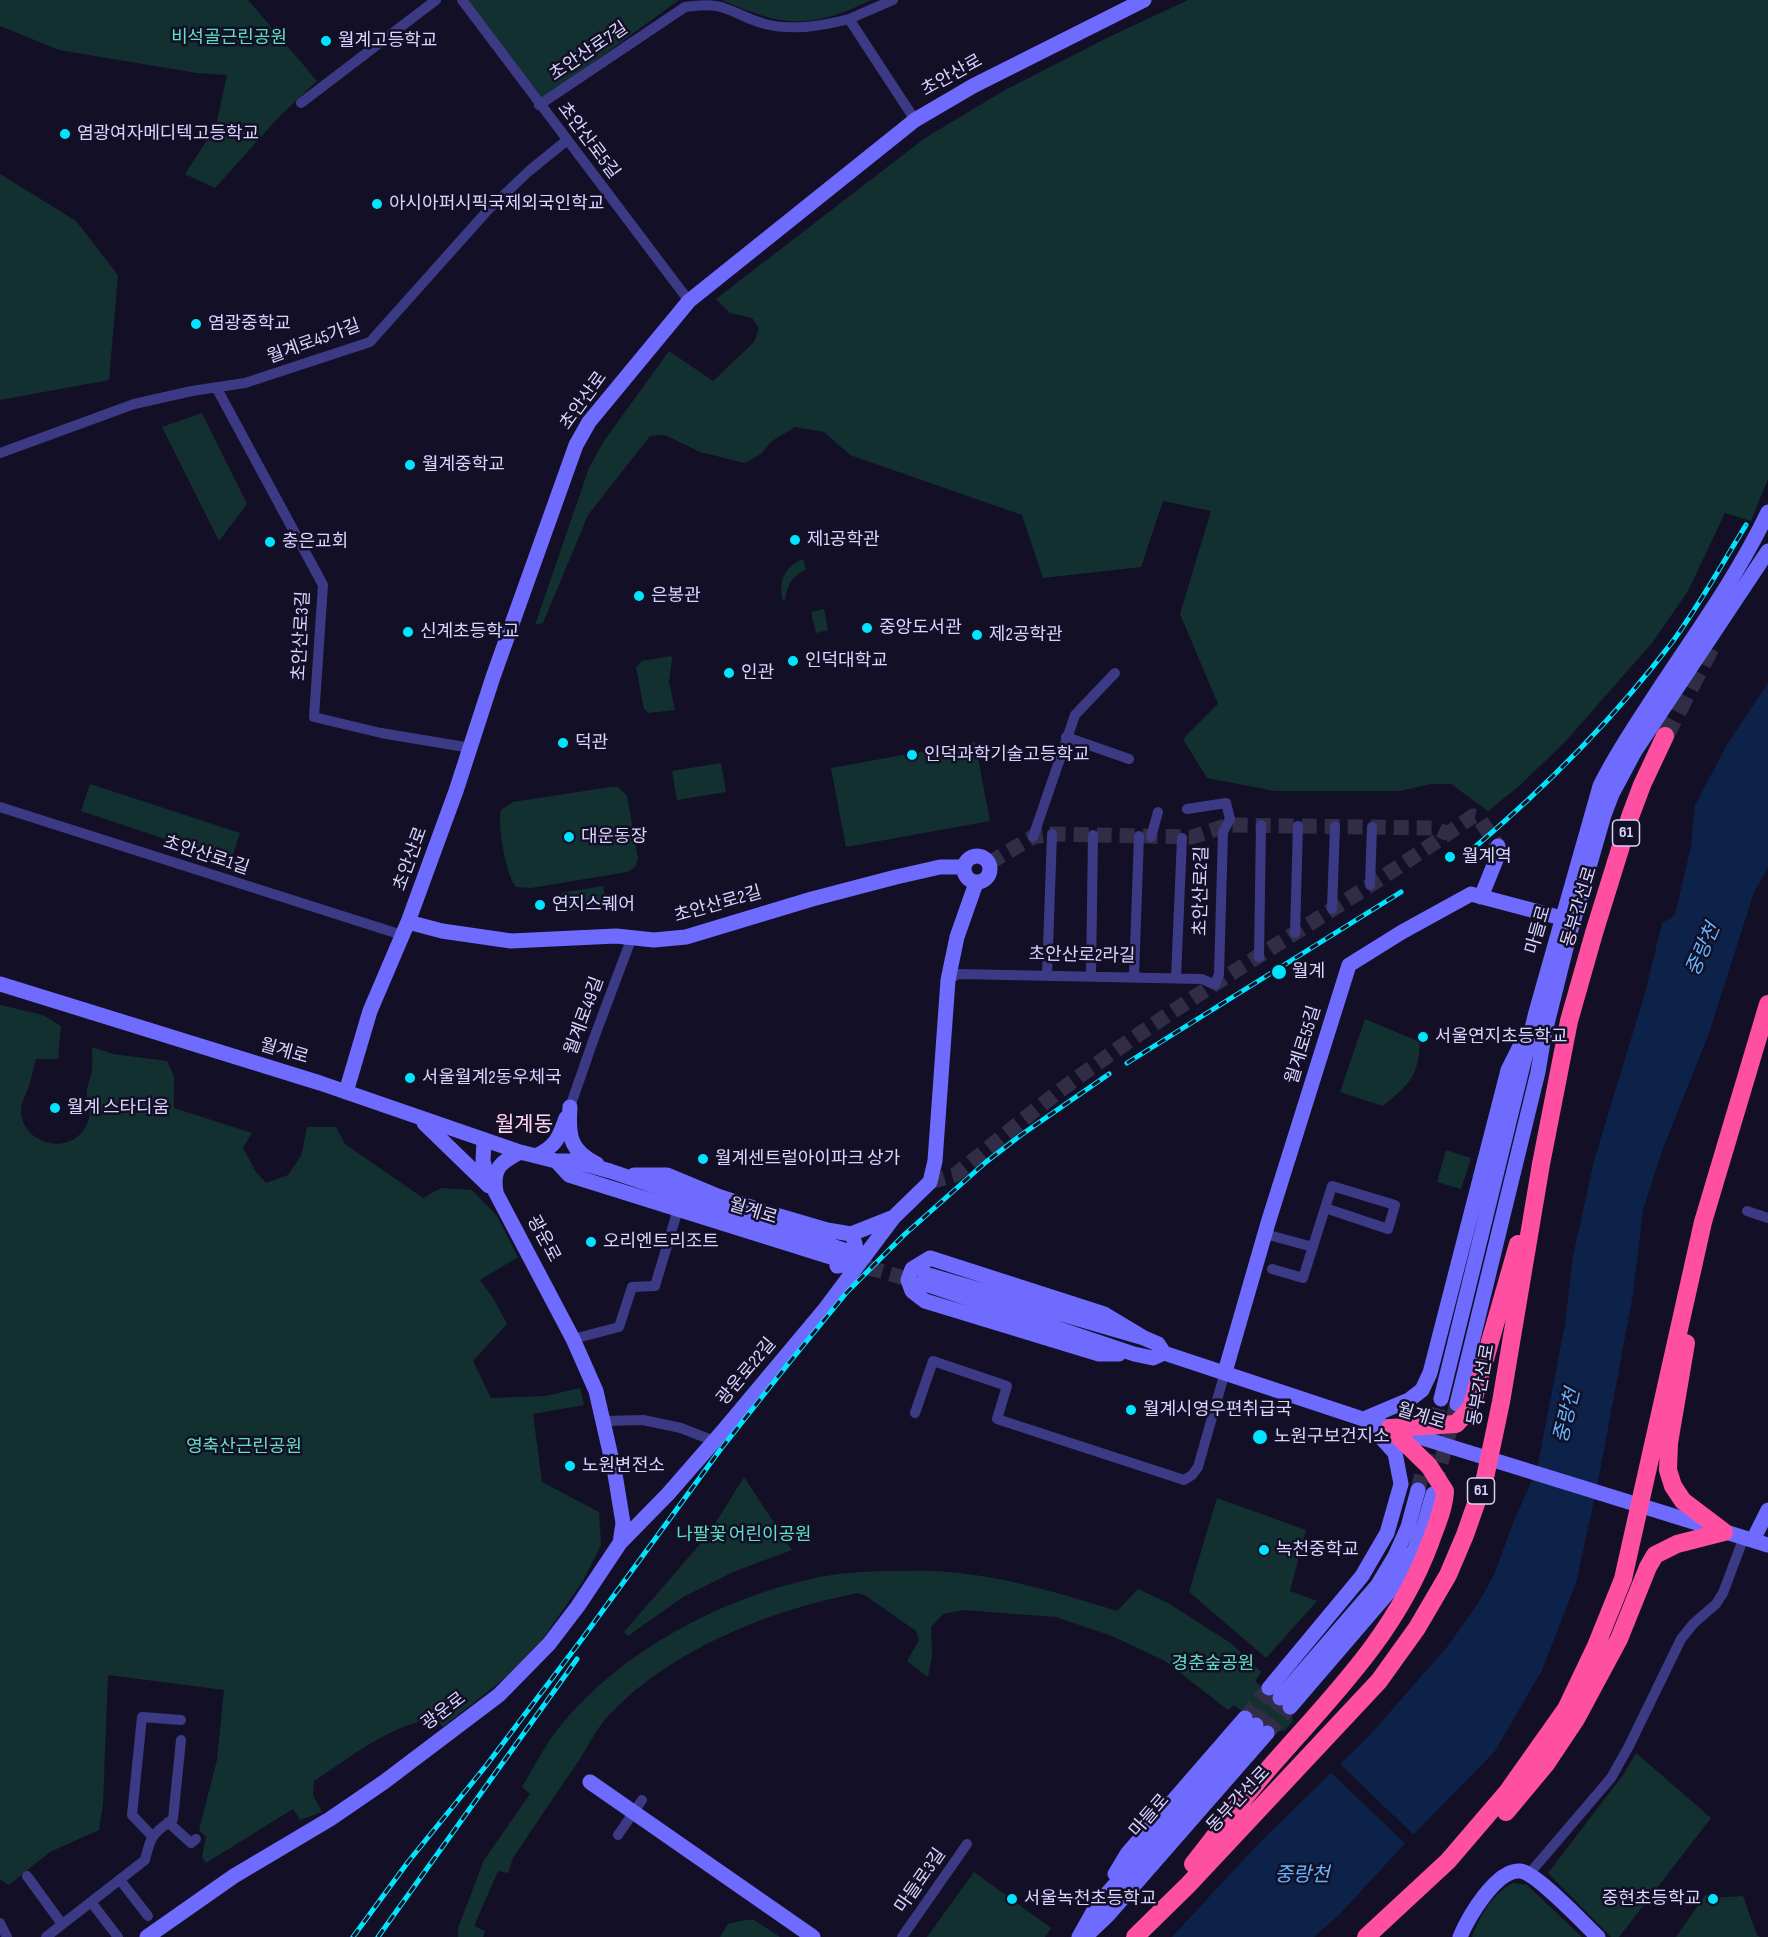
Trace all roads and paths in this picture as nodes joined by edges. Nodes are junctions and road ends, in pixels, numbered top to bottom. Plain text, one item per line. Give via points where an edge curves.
1 (436, 0) edge
2 (462, 0) edge
3 (893, 0) edge
4 (1144, 0) edge
5 (849, 20) junction
6 (301, 103) dead end
7 (539, 105) junction
8 (915, 120) junction
9 (566, 141) junction
10 (689, 301) junction
11 (216, 387) junction
12 (0, 453) edge
13 (1768, 512) edge
14 (1768, 551) edge
15 (1115, 673) dead end
16 (1665, 736) tunnel mouth
17 (1066, 737) junction
18 (471, 748) junction
19 (1129, 759) dead end
20 (0, 807) edge
21 (1187, 809) dead end
22 (1158, 812) dead end
23 (1261, 825) dead end
24 (1298, 826) dead end
25 (1335, 826) dead end
26 (1372, 827) dead end
27 (1052, 834) dead end
28 (1093, 835) dead end
29 (1139, 836) dead end
30 (1033, 837) dead end
31 (1151, 837) dead end
32 (1182, 838) dead end
33 (1498, 846) dead end
34 (964, 867) junction
35 (976, 883) junction
36 (1370, 885) dead end
37 (1481, 897) junction
38 (1332, 909) dead end
39 (1569, 919) junction
40 (405, 928) junction
41 (1295, 933) dead end
42 (632, 937) junction
43 (1258, 957) dead end
44 (1047, 975) junction
45 (1091, 976) junction
46 (1134, 977) junction
47 (1176, 978) junction
48 (948, 980) junction
49 (0, 984) edge
50 (1215, 985) joint
51 (1768, 1004) edge
52 (1536, 1012) junction
53 (346, 1092) junction
54 (570, 1107) junction
55 (417, 1117) junction
56 (484, 1140) junction
57 (520, 1152) junction
58 (536, 1156) junction
59 (1541, 1164) junction
60 (616, 1179) junction
61 (497, 1194) junction
62 (1325, 1208) junction
63 (1747, 1211) dead end
64 (676, 1216) junction
65 (894, 1217) junction
66 (1768, 1218) edge
67 (1702, 1222) junction
68 (851, 1234) junction
69 (1265, 1234) junction
70 (1313, 1247) junction
71 (840, 1259) junction
72 (1272, 1269) dead end
73 (854, 1272) junction
74 (1521, 1286) junction
75 (1144, 1338) junction
76 (573, 1339) junction
77 (1164, 1353) junction
78 (1134, 1354) junction
79 (1225, 1372) junction
80 (1441, 1399) tunnel mouth
81 (1457, 1404) tunnel mouth
82 (915, 1413) dead end
83 (1364, 1419) junction
84 (604, 1421) junction
85 (1390, 1428) junction
86 (714, 1441) junction
87 (1426, 1492) tunnel mouth
88 (1768, 1510) edge
89 (1724, 1532) junction
90 (1748, 1539) junction
91 (620, 1543) junction
92 (1768, 1545) edge
93 (181, 1720) dead end
94 (1299, 1737) junction
95 (181, 1740) dead end
96 (590, 1782) dead end
97 (642, 1800) dead end
98 (168, 1822) junction
99 (618, 1834) dead end
100 (152, 1836) junction
101 (196, 1839) dead end
102 (967, 1844) dead end
103 (1448, 1861) junction
104 (1529, 1874) junction
105 (27, 1876) dead end
106 (120, 1880) junction
107 (91, 1902) junction
108 (148, 1916) dead end
109 (0, 1923) edge
110 (62, 1924) junction
111 (1139, 1933) edge
112 (7, 1937) edge
113 (46, 1937) edge
114 (118, 1937) edge
115 (147, 1937) edge
116 (813, 1937) edge
117 (902, 1937) edge
118 (1079, 1937) edge
119 (1084, 1937) edge
120 (1366, 1937) edge
121 (1460, 1937) edge
122 (1598, 1937) edge

1 - 6 street
2 - 7 street, 초안산로5길
3 - 5 street, 초안산로7길
4 - 8 street, 초안산로 via 973,86
5 - 7 street, 초안산로7길 via 797,28 765,24 720,4 685,7
5 - 8 street
7 - 9 street, 초안산로5길
8 - 10 street, 초안산로
9 - 10 street, 초안산로5길
9 - 11 street, 월계로45가길 via 488,210 370,342 245,384
10 - 18 street, 초안산로 via 589,422 576,445
11 - 12 street, 월계로45가길 via 134,404
11 - 18 street, 초안산로3길 via 323,585 314,717
13 - 39 street, 마들로 via 1711,611 1610,764 1593,807
14 - 39 street, 마들로 via 1624,770
15 - 17 street via 1075,715
16 - 59 highway, 동부간선로 / 61 via 1630,817 1588,954 1569,1021
17 - 19 street
17 - 30 street
18 - 40 street, 초안산로
20 - 40 street, 초안산로1길
21 - 50 street, 초안산로2길 via 1226,803 1230,819 1223,832 1219,974
22 - 31 street
23 - 43 street
24 - 41 street
25 - 38 street
26 - 36 street
27 - 44 street
28 - 45 street
29 - 46 street
32 - 47 street, 초안산로2길
33 - 37 street
34 - 35 street via 966,878
34 - 35 street via 975,856 988,861 990,874
34 - 42 street, 초안산로2길 via 940,867 896,877 686,937
35 - 48 street via 957,937
37 - 39 street, 월계로55길
37 - 69 street, 월계로55길 via 1471,894 1452,903 1349,965
39 - 52 street, 마들로
39 - 81 street, 마들로 via 1535,1083
40 - 42 street, 초안산로2길 via 511,940
40 - 53 street, 초안산로 via 370,1011
42 - 54 street, 월계로49길
44 - 45 street, 초안산로2라길
44 - 48 street, 초안산로2라길 via 958,974
45 - 46 street, 초안산로2라길
46 - 47 street, 초안산로2라길
47 - 50 street, 초안산로2라길 via 1202,979
48 - 65 street via 930,1182
49 - 53 street, 월계로
51 - 67 highway
52 - 80 street, 마들로
52 - 83 street via 1508,1070 1430,1373 1422,1390 1409,1400
53 - 55 street, 월계로
54 - 58 street via 557,1141
54 - 60 street via 572,1141 590,1161
55 - 56 street, 월계로
55 - 61 street
56 - 57 street, 월계로
56 - 61 street, 광운로 via 485,1168
57 - 58 street, 월계로
57 - 61 street via 500,1165 495,1176
58 - 60 street, 월계로 via 556,1161 569,1174
59 - 74 highway, 동부간선로 / 61
59 - 85 highway via 1471,1408 1456,1424
60 - 64 street via 658,1210
60 - 68 street via 667,1175 770,1213
60 - 71 street, 월계로
61 - 76 street, 광운로
62 - 62 street via 1332,1186 1395,1205 1388,1229
62 - 70 street
63 - 66 street
64 - 71 street via 731,1235
64 - 76 street via 656,1286 632,1287 619,1326
65 - 68 street
65 - 73 street, 광운로22길
67 - 89 highway via 1700,1264 1669,1443 1668,1470 1683,1501
67 - 103 highway via 1623,1580 1566,1709 1508,1791
68 - 71 street via 856,1252 848,1264
69 - 70 street
69 - 79 street, 월계로55길
70 - 72 street via 1303,1278
71 - 73 street
73 - 86 street, 광운로22길
74 - 94 highway via 1511,1311 1477,1473 1432,1585 1389,1648
74 - 111 highway, 동부간선로 / 61 via 1485,1478 1466,1535 1429,1610 1360,1702
75 - 77 street, 월계로 via 1158,1344
75 - 78 street, 월계로 via 923,1278
75 - 78 street via 1104,1314 930,1258 912,1269 908,1280 912,1291 925,1301 1099,1354
76 - 84 street, 광운로 via 596,1391
77 - 78 street, 월계로 via 1153,1358
77 - 79 street, 월계로
79 - 82 street via 1197,1467 1184,1480 997,1419 1007,1386 933,1361
79 - 83 street, 월계로
83 - 85 street, 월계로
83 - 87 street via 1395,1453 1401,1484 1387,1533 1280,1698 1393,1587 1415,1550
84 - 86 street via 643,1420 681,1428
84 - 91 street, 광운로 via 623,1523
85 - 89 street, 월계로
85 - 94 highway via 1442,1483 1442,1509 1419,1570 1395,1616 1366,1658
86 - 91 street, 광운로22길
88 - 90 street
89 - 90 street, 월계로
89 - 103 highway via 1677,1544 1655,1555 1619,1639 1576,1719 1546,1764 1486,1834
90 - 92 street, 월계로
90 - 104 street via 1716,1604 1681,1639 1611,1778
91 - 115 street, 광운로 via 549,1644 499,1695 330,1819 234,1876
93 - 100 street via 142,1717 132,1815
94 - 111 highway via 1263,1776
95 - 98 street via 173,1819
96 - 116 street
97 - 99 street
98 - 100 street
98 - 101 street via 191,1843
100 - 106 street via 145,1860
102 - 117 street, 마들로3길
103 - 120 highway
104 - 121 street via 1507,1874 1491,1886
104 - 122 street
105 - 110 street
106 - 107 street
106 - 108 street
107 - 110 street
107 - 114 street
109 - 112 street
110 - 113 street
118 - 119 street, 마들로 via 1097,1905 1256,1725 1108,1915

